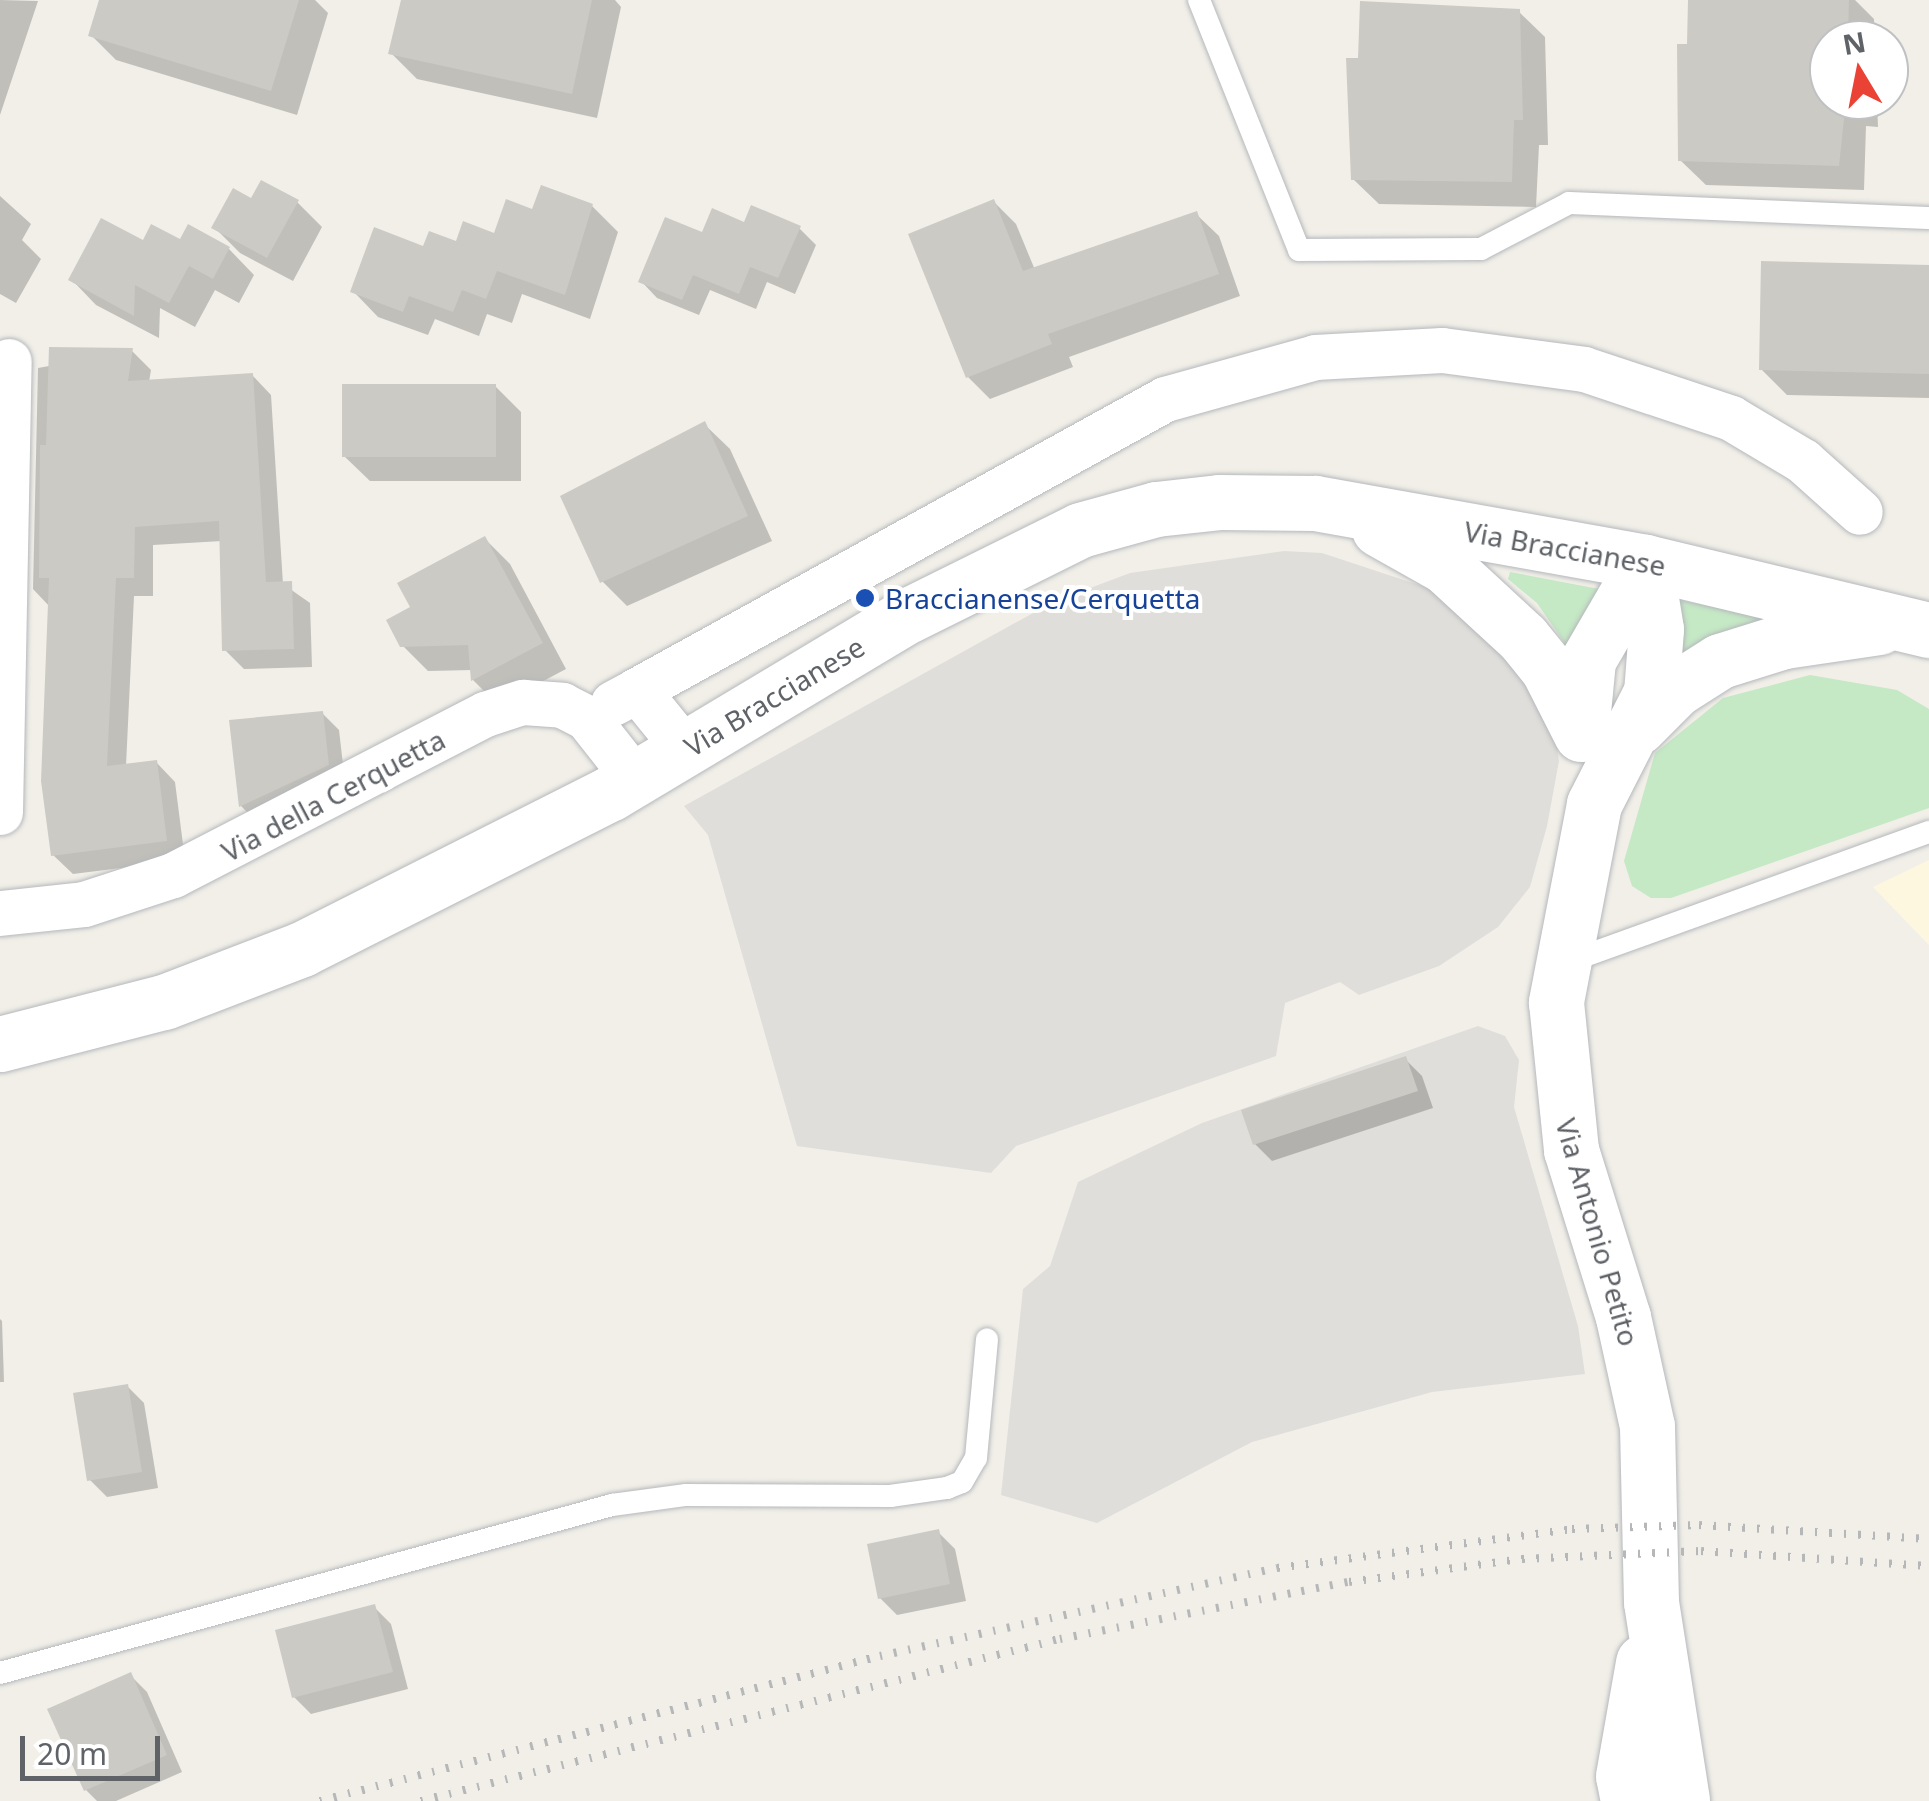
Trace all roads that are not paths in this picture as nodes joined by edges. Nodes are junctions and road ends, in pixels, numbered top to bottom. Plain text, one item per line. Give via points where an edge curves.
1 (1198, 0) edge
2 (1929, 218) edge
3 (10, 360) dead end
4 (1315, 504) junction
5 (1860, 512) dead end
6 (1645, 562) junction
7 (1920, 627) edge
8 (637, 690) junction
9 (587, 718) junction
10 (1636, 729) junction
11 (1581, 734) junction
12 (685, 749) junction
13 (635, 779) junction
14 (1594, 804) junction
15 (0, 812) edge
16 (1929, 832) edge
17 (0, 913) edge
18 (1559, 965) junction
19 (0, 1044) edge
20 (987, 1340) dead end
21 (1651, 1602) junction
22 (0, 1673) edge
23 (1688, 1790) edge
24 (1619, 1793) edge

1 - 2 lane via 1299,250 1481,249 1569,204
3 - 15 street
4 - 6 street, Via Braccianese
4 - 11 street via 1391,534 1479,594 1548,669
4 - 12 street, Via Braccianese via 1186,504 1080,530 909,615
5 - 8 street via 1803,461 1731,418 1584,369 1442,350 1315,358 1165,399
6 - 7 street, Via Braccianese
6 - 10 street, Via Antonio Petito via 1656,659
6 - 11 street, Via Antonio Petito via 1588,660
7 - 10 street via 1823,633 1734,656 1676,689
8 - 9 street
8 - 12 street
9 - 13 street
9 - 17 street, Via della Cerquetta via 534,701 497,709 173,875 84,904
10 - 14 street, Via Antonio Petito
11 - 14 street, Via Antonio Petito
12 - 13 street, Via Braccianese
13 - 19 street, Via Braccianese via 234,978
14 - 18 street, Via Antonio Petito
16 - 18 lane
18 - 21 street, Via Antonio Petito via 1564,1116 1624,1317 1647,1426
20 - 22 lane via 976,1458 962,1482 947,1488 901,1496 686,1495 612,1505
21 - 23 street, Via Antonio Petito
21 - 24 street, Via Antonio Petito

